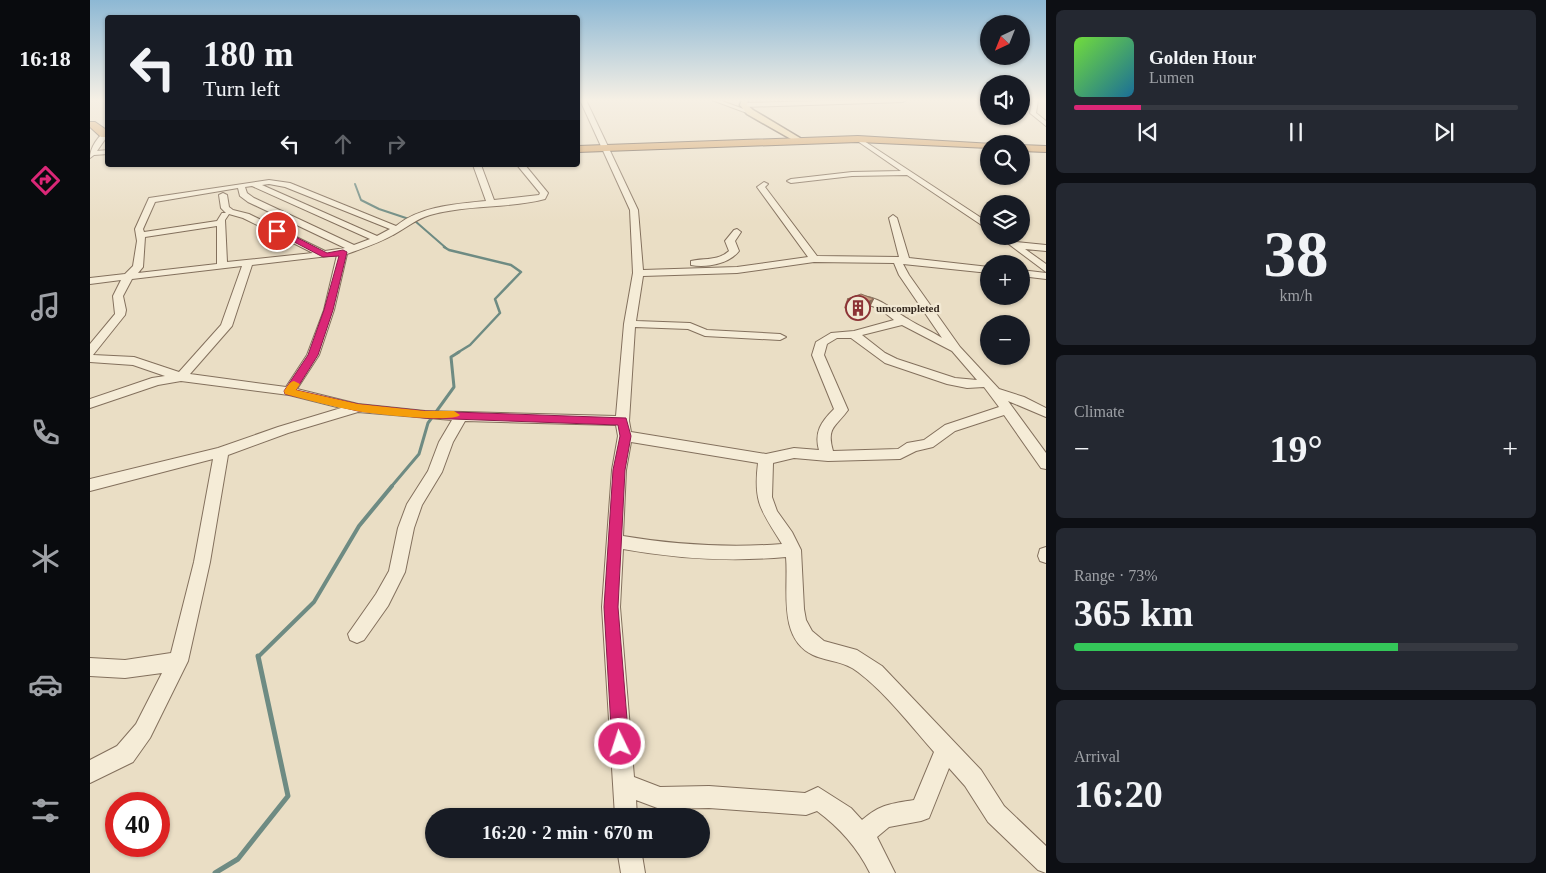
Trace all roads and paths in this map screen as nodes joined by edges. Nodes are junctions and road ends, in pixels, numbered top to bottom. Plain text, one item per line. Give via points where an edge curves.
1 (101, 141) edge
2 (600, 141) edge
3 (801, 141) joint
4 (808, 141) edge
5 (861, 141) edge
6 (896, 141) edge
7 (980, 145) edge
8 (1030, 148) edge
9 (580, 149) edge
10 (604, 149) junction
11 (1046, 149) edge
12 (105, 152) edge
13 (91, 154) edge
14 (478, 167) edge
15 (523, 167) edge
16 (908, 173) junction
17 (792, 181) dead end
18 (253, 184) junction
19 (764, 184) dead end
20 (241, 185) junction
21 (223, 195) dead end
22 (491, 203) junction
23 (230, 212) junction
24 (893, 218) dead end
25 (980, 222) edge
26 (221, 223) junction
27 (397, 229) junction
28 (737, 232) dead end
29 (141, 235) junction
30 (377, 239) junction
31 (1014, 245) joint
32 (1046, 248) edge
33 (349, 251) junction
34 (326, 256) junction
35 (814, 259) junction
36 (901, 261) junction
37 (248, 264) junction
38 (222, 265) junction
39 (638, 268) junction
40 (1046, 268) edge
41 (980, 269) edge
42 (1030, 274) edge
43 (129, 276) junction
44 (1046, 276) edge
45 (90, 281) edge
46 (864, 299) edge
47 (903, 321) junction
48 (630, 324) junction
49 (854, 334) junction
50 (780, 337) dead end
51 (956, 349) junction
52 (90, 352) edge
53 (90, 358) edge
54 (181, 376) junction
55 (991, 387) junction
56 (289, 391) junction
57 (90, 404) edge
58 (358, 408) junction
59 (1008, 409) junction
60 (1046, 413) edge
61 (462, 415) junction
62 (624, 428) junction
63 (221, 452) junction
64 (828, 456) junction
65 (766, 459) junction
66 (1046, 464) edge
67 (90, 486) edge
68 (615, 541) junction
69 (793, 550) junction
70 (357, 634) dead end
71 (178, 661) junction
72 (90, 667) edge
73 (947, 748) junction
74 (90, 772) edge
75 (623, 784) junction
76 (625, 808) edge
77 (860, 836) junction
78 (631, 858) edge
79 (1046, 862) edge
80 (634, 873) edge
81 (883, 873) edge

1 - 13 street
2 - 10 street
3 - 4 highway
3 - 10 highway
5 - 16 street
6 - 7 highway
8 - 11 highway
9 - 10 highway
10 - 39 street via 634,210
12 - 13 street
14 - 22 street
15 - 22 street via 544,195 539,199
16 - 17 street via 852,174
16 - 25 street
18 - 20 street
18 - 27 street via 287,185
18 - 30 street
19 - 35 street via 761,187
20 - 29 street via 152,200 139,229
20 - 33 street via 243,194 251,200
21 - 23 street via 225,208
22 - 27 street via 459,206 411,219
23 - 26 street via 223,216
23 - 34 street via 246,216
24 - 36 street
26 - 29 street
26 - 38 street
27 - 30 street
28 - 39 street via 730,241 734,251 724,259
29 - 43 street via 138,267
30 - 33 street
31 - 32 street
31 - 40 street
33 - 34 street
33 - 56 street via 313,355
34 - 37 street
35 - 36 street
35 - 39 street via 737,270
36 - 41 street
36 - 51 street via 904,275
37 - 38 street
37 - 54 street via 226,326
38 - 43 street
39 - 48 street
42 - 44 street
43 - 45 street
43 - 52 street via 118,296 122,310 120,315
46 - 47 street via 884,307
47 - 49 street
47 - 51 street
48 - 50 street via 690,326 705,333
48 - 62 street
49 - 55 street via 883,356 904,366 947,381
49 - 64 street via 829,337 818,350 841,410 823,431 822,439
51 - 55 street
53 - 54 street via 134,361
54 - 56 street
54 - 57 street via 156,381
55 - 59 street
55 - 60 street
56 - 58 street
58 - 61 street
58 - 63 street
59 - 64 street via 950,428 928,444 912,447 900,454
59 - 66 street
61 - 62 street
61 - 70 street via 446,442 435,472 414,504 398,572
62 - 65 street
62 - 68 street
63 - 67 street
63 - 71 street via 202,562
64 - 65 street via 794,453
65 - 69 street via 767,507
68 - 69 street via 706,553
68 - 75 street via 611,607
69 - 73 street via 797,625 805,638 816,648 847,655 864,663
71 - 72 street via 125,669
71 - 74 street via 137,739 125,754
73 - 77 street via 920,810 884,816
73 - 79 street via 996,814
75 - 76 street
75 - 77 street via 660,798 709,797 806,804 818,798 842,816
77 - 81 street
78 - 80 street

